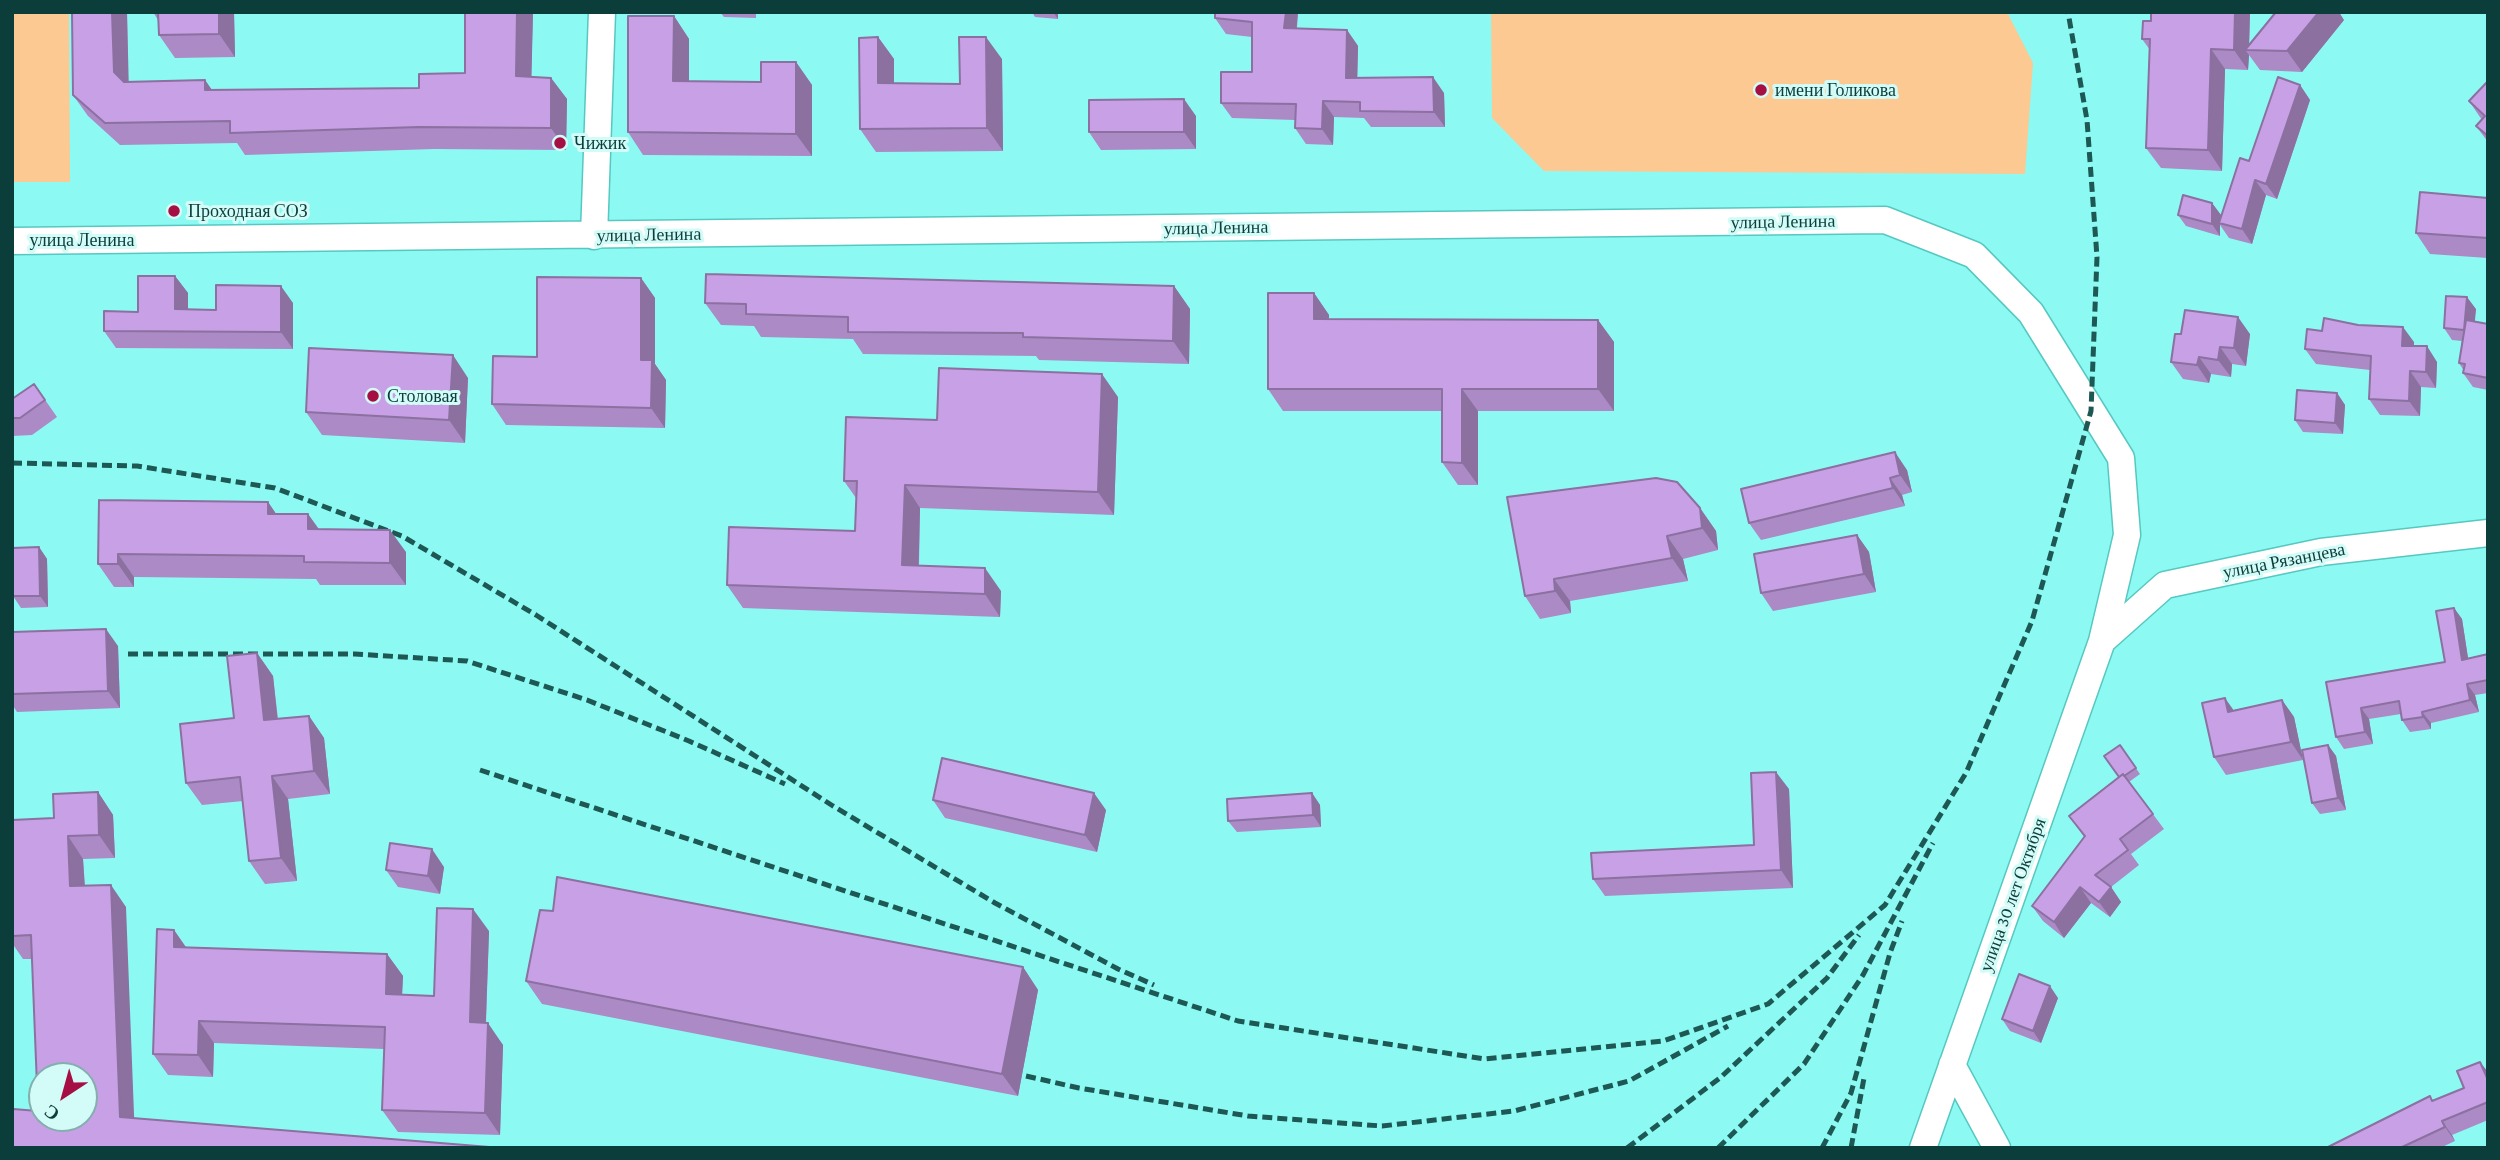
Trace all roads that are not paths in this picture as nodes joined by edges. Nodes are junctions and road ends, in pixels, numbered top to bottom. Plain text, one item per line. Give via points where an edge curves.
1 (602, 12) edge
2 (594, 236) junction
3 (12, 241) edge
4 (2488, 534) edge
5 (2102, 641) junction
6 (1952, 1065) junction
7 (1923, 1148) edge
8 (1997, 1148) edge

1 - 2 street
2 - 3 street, улица Ленина
2 - 5 street, улица Ленина via 1885,220 1974,255 2031,313 2121,457 2127,535
4 - 5 street, улица Рязанцева via 2321,552 2165,585
5 - 6 street, улица 30 лет Октября
6 - 7 street, улица 30 лет Октября
6 - 8 street

